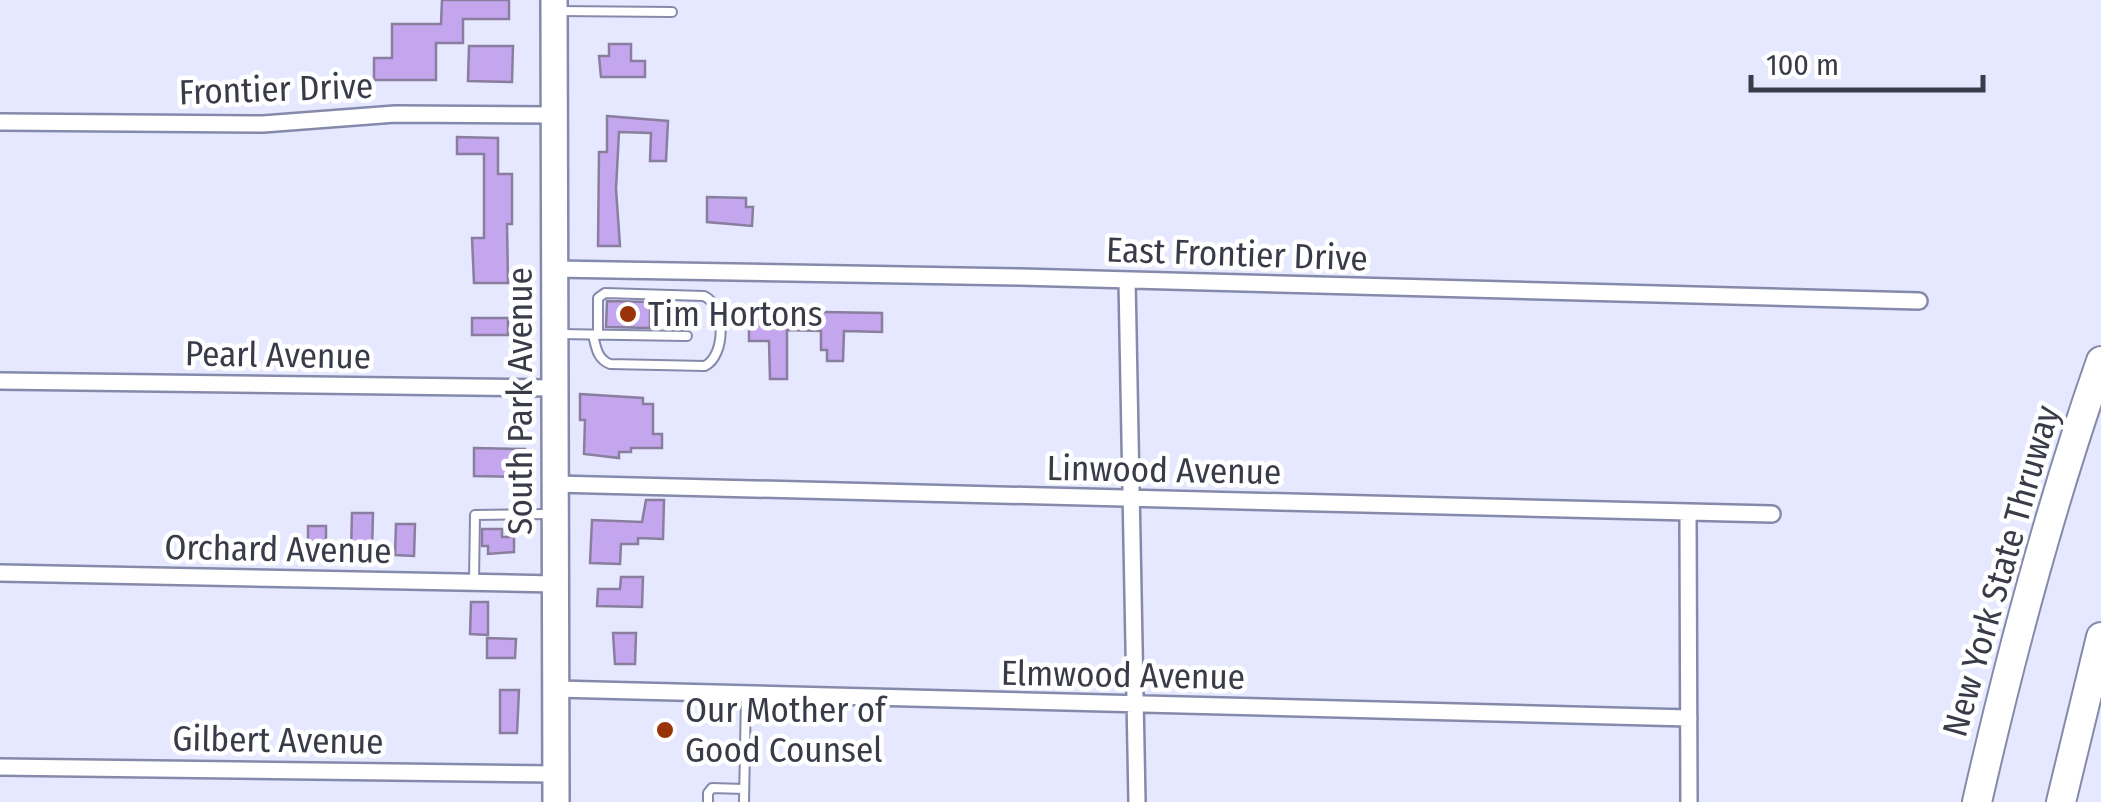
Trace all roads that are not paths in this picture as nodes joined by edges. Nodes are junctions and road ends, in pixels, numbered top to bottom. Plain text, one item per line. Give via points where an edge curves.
1 (554, 6) edge
2 (672, 12) dead end
3 (554, 116) junction
4 (0, 122) edge
5 (554, 270) junction
6 (1127, 280) junction
7 (1919, 301) dead end
8 (554, 334) junction
9 (595, 335) junction
10 (687, 336) dead end
11 (2101, 361) edge
12 (0, 381) edge
13 (554, 388) junction
14 (555, 484) junction
15 (1133, 500) junction
16 (1688, 512) junction
17 (555, 514) junction
18 (1772, 514) dead end
19 (0, 573) edge
20 (474, 583) junction
21 (555, 584) junction
22 (2101, 637) edge
23 (556, 689) junction
24 (746, 694) junction
25 (1135, 703) junction
26 (1689, 718) junction
27 (0, 767) edge
28 (556, 774) junction
29 (744, 789) junction
30 (556, 802) edge
31 (708, 802) edge
32 (744, 802) edge
33 (1136, 802) edge
34 (1689, 802) edge
35 (1977, 802) edge
36 (2061, 802) edge

1 - 2 lane
1 - 3 main road, South Park Avenue
3 - 4 street, Frontier Drive
3 - 5 main road, South Park Avenue
5 - 6 street, East Frontier Drive
5 - 8 main road, South Park Avenue
6 - 7 street, East Frontier Drive
6 - 15 street
8 - 9 lane
8 - 13 main road, South Park Avenue
9 - 9 lane via 596,351 610,364 704,366 718,352 718,310 704,296 605,294 598,298
9 - 10 lane
11 - 35 highway, New York State Thruway via 2010,660
12 - 13 street, Pearl Avenue
13 - 14 main road, South Park Avenue
14 - 15 street, Linwood Avenue
14 - 17 main road, South Park Avenue
15 - 16 street, Linwood Avenue
15 - 25 street
16 - 18 street, Linwood Avenue
16 - 26 street
17 - 20 lane via 475,515
17 - 21 main road, South Park Avenue
19 - 20 street, Orchard Avenue
20 - 21 street, Orchard Avenue
21 - 23 main road, South Park Avenue
22 - 36 highway
23 - 24 street, Elmwood Avenue
23 - 28 main road, South Park Avenue
24 - 25 street, Elmwood Avenue
24 - 29 lane
25 - 26 street, Elmwood Avenue
25 - 33 street
26 - 34 street
27 - 28 street, Gilbert Avenue
28 - 30 main road, South Park Avenue
29 - 31 lane via 712,788
29 - 32 lane

